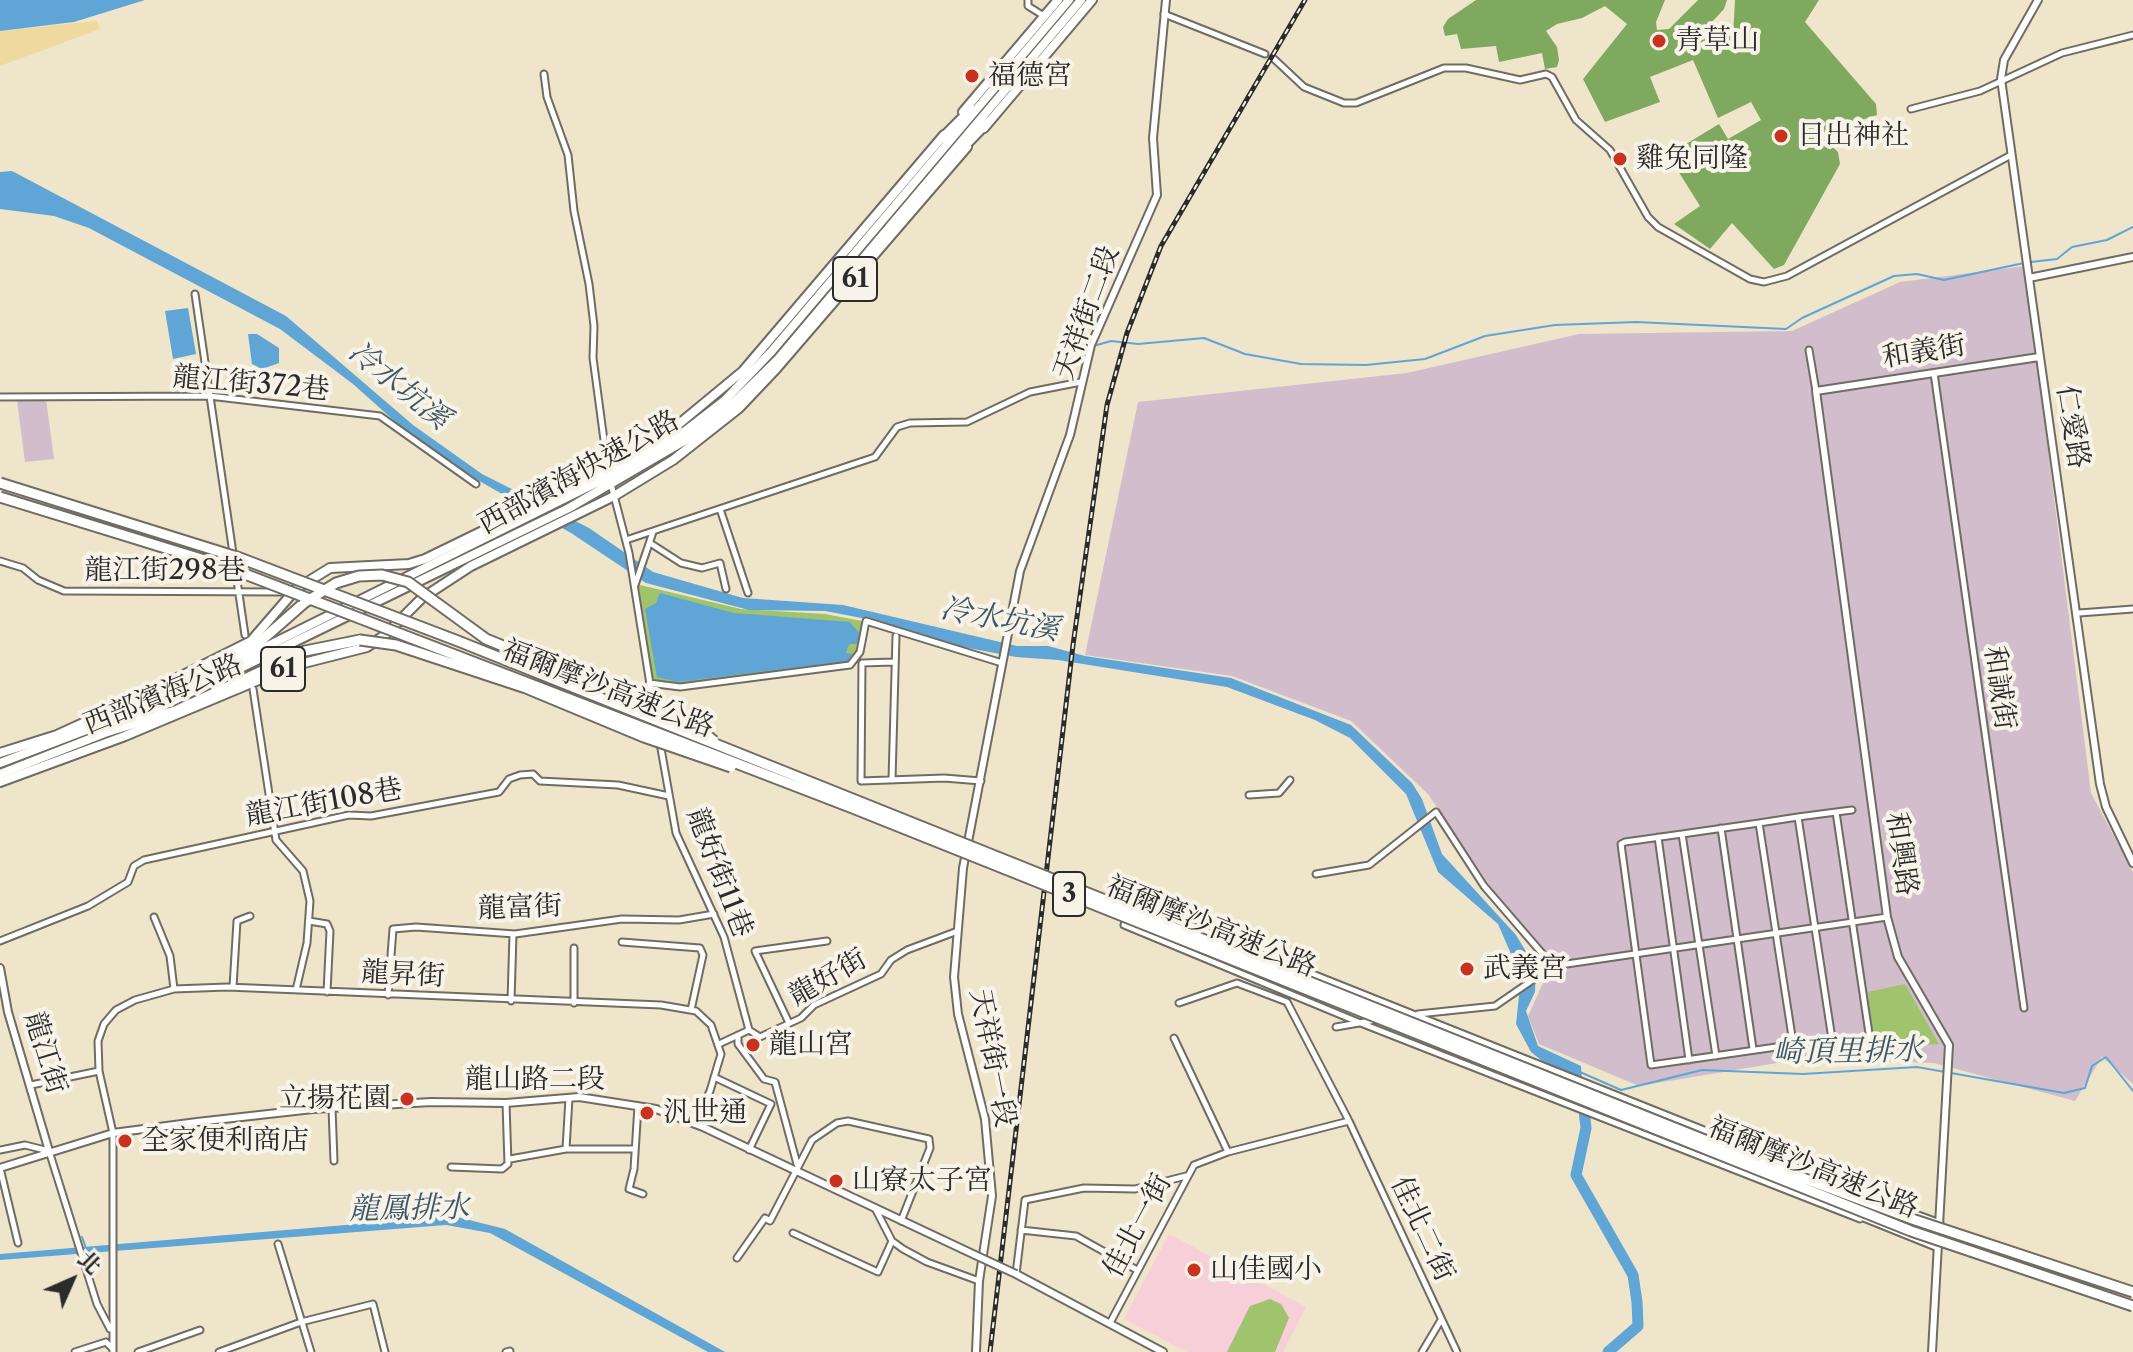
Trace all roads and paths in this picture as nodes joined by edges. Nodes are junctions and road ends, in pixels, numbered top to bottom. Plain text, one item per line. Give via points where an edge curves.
1 (1028, 0) edge
2 (1058, 0) edge
3 (1069, 0) edge
4 (1081, 0) edge
5 (1092, 0) edge
6 (1166, 0) edge
7 (2038, 0) edge
8 (1164, 14) junction
9 (1044, 16) junction
10 (2133, 35) edge
11 (1265, 54) dead end
12 (1273, 58) dead end
13 (544, 74) dead end
14 (1005, 74) junction
15 (2001, 79) junction
16 (1911, 109) dead end
17 (988, 122) junction
18 (941, 139) junction
19 (2011, 155) junction
20 (913, 199) junction
21 (2133, 257) edge
22 (2029, 278) junction
23 (195, 294) dead end
24 (1809, 350) dead end
25 (2039, 357) junction
26 (1934, 373) junction
27 (1081, 382) junction
28 (1816, 391) junction
29 (209, 396) junction
30 (0, 397) edge
31 (611, 482) junction
32 (0, 483) edge
33 (476, 484) dead end
34 (0, 497) edge
35 (720, 509) junction
36 (574, 510) junction
37 (520, 518) junction
38 (653, 532) junction
39 (626, 540) junction
40 (650, 543) junction
41 (0, 561) edge
42 (635, 583) junction
43 (726, 589) dead end
44 (240, 591) junction
45 (748, 593) dead end
46 (291, 595) junction
47 (2133, 609) edge
48 (2079, 613) junction
49 (245, 635) dead end
50 (896, 636) dead end
51 (1003, 660) junction
52 (893, 662) junction
53 (649, 683) junction
54 (253, 689) dead end
55 (110, 721) junction
56 (720, 746) junction
57 (0, 753) edge
58 (0, 763) edge
59 (0, 774) edge
60 (892, 780) junction
61 (1290, 780) dead end
62 (0, 782) edge
63 (982, 782) junction
64 (1249, 795) dead end
65 (670, 797) junction
66 (850, 807) junction
67 (1852, 810) dead end
68 (1836, 812) junction
69 (1798, 817) junction
70 (1759, 823) junction
71 (1721, 828) junction
72 (275, 832) junction
73 (1682, 834) junction
74 (1658, 837) junction
75 (2133, 863) edge
76 (1316, 874) dead end
77 (714, 914) junction
78 (250, 916) dead end
79 (154, 917) dead end
80 (1887, 917) junction
81 (309, 921) junction
82 (1852, 923) junction
83 (1814, 928) junction
84 (955, 932) junction
85 (513, 934) junction
86 (1210, 934) junction
87 (1774, 934) junction
88 (1738, 939) junction
89 (0, 941) edge
90 (827, 941) dead end
91 (622, 942) dead end
92 (1698, 945) junction
93 (574, 948) dead end
94 (1673, 948) junction
95 (1635, 954) junction
96 (1202, 958) junction
97 (1553, 966) junction
98 (0, 968) edge
99 (1298, 968) junction
100 (233, 987) junction
101 (174, 989) junction
102 (296, 990) junction
103 (327, 992) junction
104 (1290, 994) junction
105 (388, 995) junction
106 (511, 1001) junction
107 (574, 1003) junction
108 (1179, 1003) dead end
109 (2024, 1008) dead end
110 (691, 1010) junction
111 (1414, 1015) junction
112 (1358, 1022) junction
113 (789, 1023) junction
114 (1436, 1023) junction
115 (1336, 1027) dead end
116 (749, 1030) junction
117 (738, 1035) junction
118 (1174, 1038) dead end
119 (1832, 1039) junction
120 (719, 1044) junction
121 (1793, 1044) junction
122 (1427, 1049) junction
123 (1753, 1049) junction
124 (1716, 1056) junction
125 (1689, 1060) junction
126 (99, 1071) junction
127 (1559, 1072) junction
128 (714, 1077) junction
129 (31, 1085) junction
130 (1551, 1097) junction
131 (569, 1098) junction
132 (506, 1103) junction
133 (638, 1105) junction
134 (332, 1108) junction
135 (1678, 1120) junction
136 (1349, 1121) junction
137 (694, 1124) junction
138 (113, 1133) junction
139 (1670, 1144) junction
140 (566, 1149) junction
141 (634, 1149) junction
142 (0, 1150) edge
143 (749, 1150) junction
144 (49, 1151) junction
145 (1228, 1152) junction
146 (510, 1159) junction
147 (334, 1161) dead end
148 (451, 1167) dead end
149 (0, 1168) edge
150 (795, 1168) junction
151 (1186, 1176) junction
152 (643, 1194) dead end
153 (1867, 1195) junction
154 (876, 1210) junction
155 (1860, 1219) junction
156 (901, 1221) junction
157 (1940, 1223) junction
158 (1021, 1230) junction
159 (793, 1233) dead end
160 (892, 1241) junction
161 (18, 1243) dead end
162 (278, 1244) dead end
163 (1938, 1248) junction
164 (737, 1258) dead end
165 (1137, 1270) junction
166 (1016, 1274) junction
167 (979, 1281) junction
168 (2133, 1292) edge
169 (2133, 1306) edge
170 (1442, 1319) junction
171 (301, 1322) junction
172 (1110, 1323) junction
173 (200, 1330) dead end
174 (112, 1332) junction
175 (113, 1351) edge
176 (75, 1352) edge
177 (138, 1352) edge
178 (219, 1352) edge
179 (311, 1352) edge
180 (385, 1352) edge
181 (976, 1352) edge
182 (1163, 1352) edge
183 (1422, 1352) edge
184 (1457, 1352) edge
185 (1932, 1352) edge

1 - 9 street via 1028,6
2 - 9 main road, 西部濱海公路 / 61
3 - 14 main road, 西部濱海快速公路 / 61
4 - 20 main road, 西部濱海快速公路 / 61
5 - 17 main road, 西部濱海公路 / 61
6 - 8 street, 天祥街二段
7 - 15 street, 仁愛路 via 2004,60
8 - 11 street
8 - 27 street, 天祥街二段 via 1153,138 1157,195 1119,277
9 - 18 main road, 西部濱海公路 / 61
10 - 15 street via 2062,53
12 - 19 street via 1304,87 1344,103 1444,68 1520,80 1546,74 1576,120 1610,150 1658,227 1764,282 1787,276
13 - 31 street, 龍好街11巷 via 568,155 589,284 593,358
14 - 18 main road
14 - 31 main road, 西部濱海快速公路 / 61 via 724,401
15 - 16 street via 1965,96
15 - 19 street, 仁愛路
17 - 20 main road
17 - 31 main road, 西部濱海公路 / 61 via 739,408 673,460
18 - 31 main road, 西部濱海公路 / 61 via 743,371
19 - 22 street, 仁愛路
20 - 31 main road, 西部濱海快速公路 / 61 via 796,339 728,408 689,438
21 - 22 street
22 - 25 street, 仁愛路
23 - 29 street
24 - 28 street, 和興路
25 - 26 street, 和義街
25 - 48 street, 仁愛路
26 - 28 street, 和義街
26 - 109 street, 和誠街
27 - 35 street via 1030,392 967,422 897,427 875,457
27 - 51 street, 天祥街二段 via 1060,465 1020,571
28 - 80 street, 和興路
29 - 30 street, 龍江街372巷
29 - 33 street, 龍江街372巷 via 380,416
29 - 44 street
31 - 36 main road, 西部濱海快速公路 / 61
31 - 37 main road, 西部濱海快速公路 / 61
31 - 37 main road, 西部濱海公路 / 61 via 546,502
31 - 39 street, 龍好街11巷
32 - 56 highway, 福爾摩沙高速公路 / 3, bridge via 240,558
34 - 66 highway, 福爾摩沙高速公路 / 3, bridge via 224,566
35 - 38 street
35 - 45 street
36 - 55 main road, 西部濱海快速公路 / 61
36 - 62 main road, 西部濱海公路 / 61 via 444,583 367,647 292,666
37 - 46 main road, 西部濱海公路 / 61 via 417,562 330,568
37 - 55 main road, 西部濱海快速公路 / 61 via 230,667
38 - 39 street
38 - 40 street
39 - 42 street, 龍好街11巷
40 - 42 street
40 - 43 street via 681,563 702,568 720,563
41 - 44 street, 龍江街298巷 via 64,591
42 - 53 street, 龍好街11巷
44 - 46 street, 龍江街298巷
44 - 49 street
46 - 55 main road, 西部濱海公路 / 61 via 237,650
47 - 48 street
48 - 75 street, 仁愛路 via 2100,784
50 - 52 street
51 - 53 street via 866,621 860,652 850,665 680,687
51 - 63 street
52 - 60 street
52 - 60 street via 862,663 861,766 861,781
53 - 65 street, 龍好街11巷
54 - 72 street
55 - 56 highway, bridge via 255,646 336,583 382,575 408,582 486,639 635,700 703,732
55 - 57 main road, 西部濱海公路 / 61
55 - 58 main road, 西部濱海快速公路 / 61
55 - 59 main road, 西部濱海快速公路 / 61
55 - 66 highway, bridge via 175,711 305,651 360,640 396,645 526,688 644,737
56 - 168 highway, 福爾摩沙高速公路 / 3, bridge via 1752,1159
60 - 63 street
61 - 64 street via 1279,793
63 - 84 street, 天祥街一段
65 - 72 street, 龍江街108巷 via 618,785 520,775 499,792
65 - 77 street, 龍好街11巷 via 676,833
66 - 169 highway, 福爾摩沙高速公路 / 3, bridge via 1911,1231
67 - 68 street
68 - 69 street
68 - 82 street
69 - 70 street
69 - 83 street
70 - 71 street
70 - 87 street
71 - 73 street
71 - 88 street
72 - 81 street via 307,881
72 - 89 street, 龍江街108巷 via 144,860 134,866 128,882 88,906
73 - 74 street
73 - 92 street
74 - 94 street
74 - 95 street via 1621,844
76 - 97 street via 1369,865 1436,812 1484,886
77 - 85 street, 龍富街 via 679,920 622,919
77 - 116 street, 龍好街11巷
78 - 100 street via 237,921
79 - 101 street via 170,956
80 - 82 street
80 - 157 street, 和興路 via 1898,957 1945,1032 1950,1058
81 - 102 street
81 - 103 street via 327,924 330,931
82 - 83 street
82 - 119 street via 1871,1047
83 - 87 street
83 - 119 street
84 - 113 street, 龍好街 via 907,950 881,974 814,1005 807,1015
84 - 167 street, 天祥街一段 via 958,1014 985,1119 992,1196
85 - 105 street, 龍富街 via 393,929
85 - 106 street
86 - 96 street
86 - 96 street via 1132,902 1124,925
86 - 99 street
87 - 88 street
87 - 121 street
88 - 92 street
88 - 123 street
90 - 113 street via 755,951
91 - 110 street via 700,948
92 - 94 street
92 - 124 street
93 - 107 street
94 - 95 street
94 - 125 street
95 - 97 street
95 - 125 street via 1651,1065
96 - 104 street
97 - 111 street via 1495,1006
98 - 129 street, 龍江街
99 - 104 street
99 - 111 street
100 - 101 street, 龍昇街
100 - 102 street, 龍昇街
101 - 126 street, 龍昇街 via 116,1010 98,1041
102 - 103 street, 龍昇街
103 - 105 street, 龍昇街
104 - 112 street
105 - 106 street, 龍昇街
106 - 107 street, 龍昇街
107 - 110 street, 龍昇街
108 - 136 street, 佳北二街 via 1237,983 1287,1002
110 - 120 street via 711,1025
111 - 112 street
111 - 114 street
112 - 115 street
112 - 122 street
113 - 116 street, 龍好街 via 760,1037
114 - 122 street
114 - 127 street
116 - 117 street, 龍好街
117 - 120 street, 龍好街
117 - 150 street via 738,1044 764,1079 775,1082
118 - 145 street
119 - 121 street
120 - 128 street
121 - 123 street
122 - 130 street
123 - 124 street
124 - 125 street
126 - 129 street
126 - 138 street, 龍昇街
127 - 130 street
127 - 135 street
128 - 137 street
128 - 143 street via 771,1104
129 - 144 street, 龍江街
130 - 139 street
131 - 132 street, 龍山路二段
131 - 133 street, 龍山路二段
131 - 140 street
132 - 134 street, 龍山路二段
132 - 146 street
133 - 137 street, 龍山路二段
133 - 141 street
134 - 138 street, 龍山路二段
134 - 147 street
135 - 139 street
135 - 153 street
136 - 145 street, 佳北一街
136 - 170 street, 佳北二街
137 - 143 street, 龍山路二段
138 - 144 street, 龍山路二段
138 - 174 street, 龍昇街
139 - 155 street
140 - 141 street
140 - 146 street
141 - 152 street via 629,1189
142 - 144 street via 25,1145
143 - 150 street, 龍山路二段
144 - 149 street, 龍山路二段
144 - 174 street via 97,1304
145 - 151 street, 佳北一街 via 1194,1165
146 - 148 street via 502,1169
149 - 161 street
150 - 154 street, 龍山路二段
150 - 156 street via 812,1140 837,1123 929,1139
150 - 164 street via 770,1221 765,1218
151 - 158 street via 1135,1189 1084,1188 1035,1196 1025,1200
151 - 165 street, 佳北一街
153 - 155 street
153 - 157 street
154 - 156 street, 龍山路二段
154 - 160 street
155 - 163 street
156 - 166 street, 龍山路二段, bridge
157 - 163 street, 和興路
158 - 165 street via 1076,1236
158 - 166 street
159 - 160 street via 878,1272
160 - 167 street via 927,1262
162 - 171 street
163 - 185 street, 和興路
165 - 172 street, 佳北一街
166 - 172 street, 龍山路二段
167 - 181 street, 天祥街一段
170 - 183 street, 佳北二街
170 - 184 street
171 - 178 street
171 - 179 street
171 - 180 street via 373,1304
172 - 182 street, 龍山路二段
173 - 177 street
174 - 175 street, 龍昇街
175 - 176 street via 106,1342

